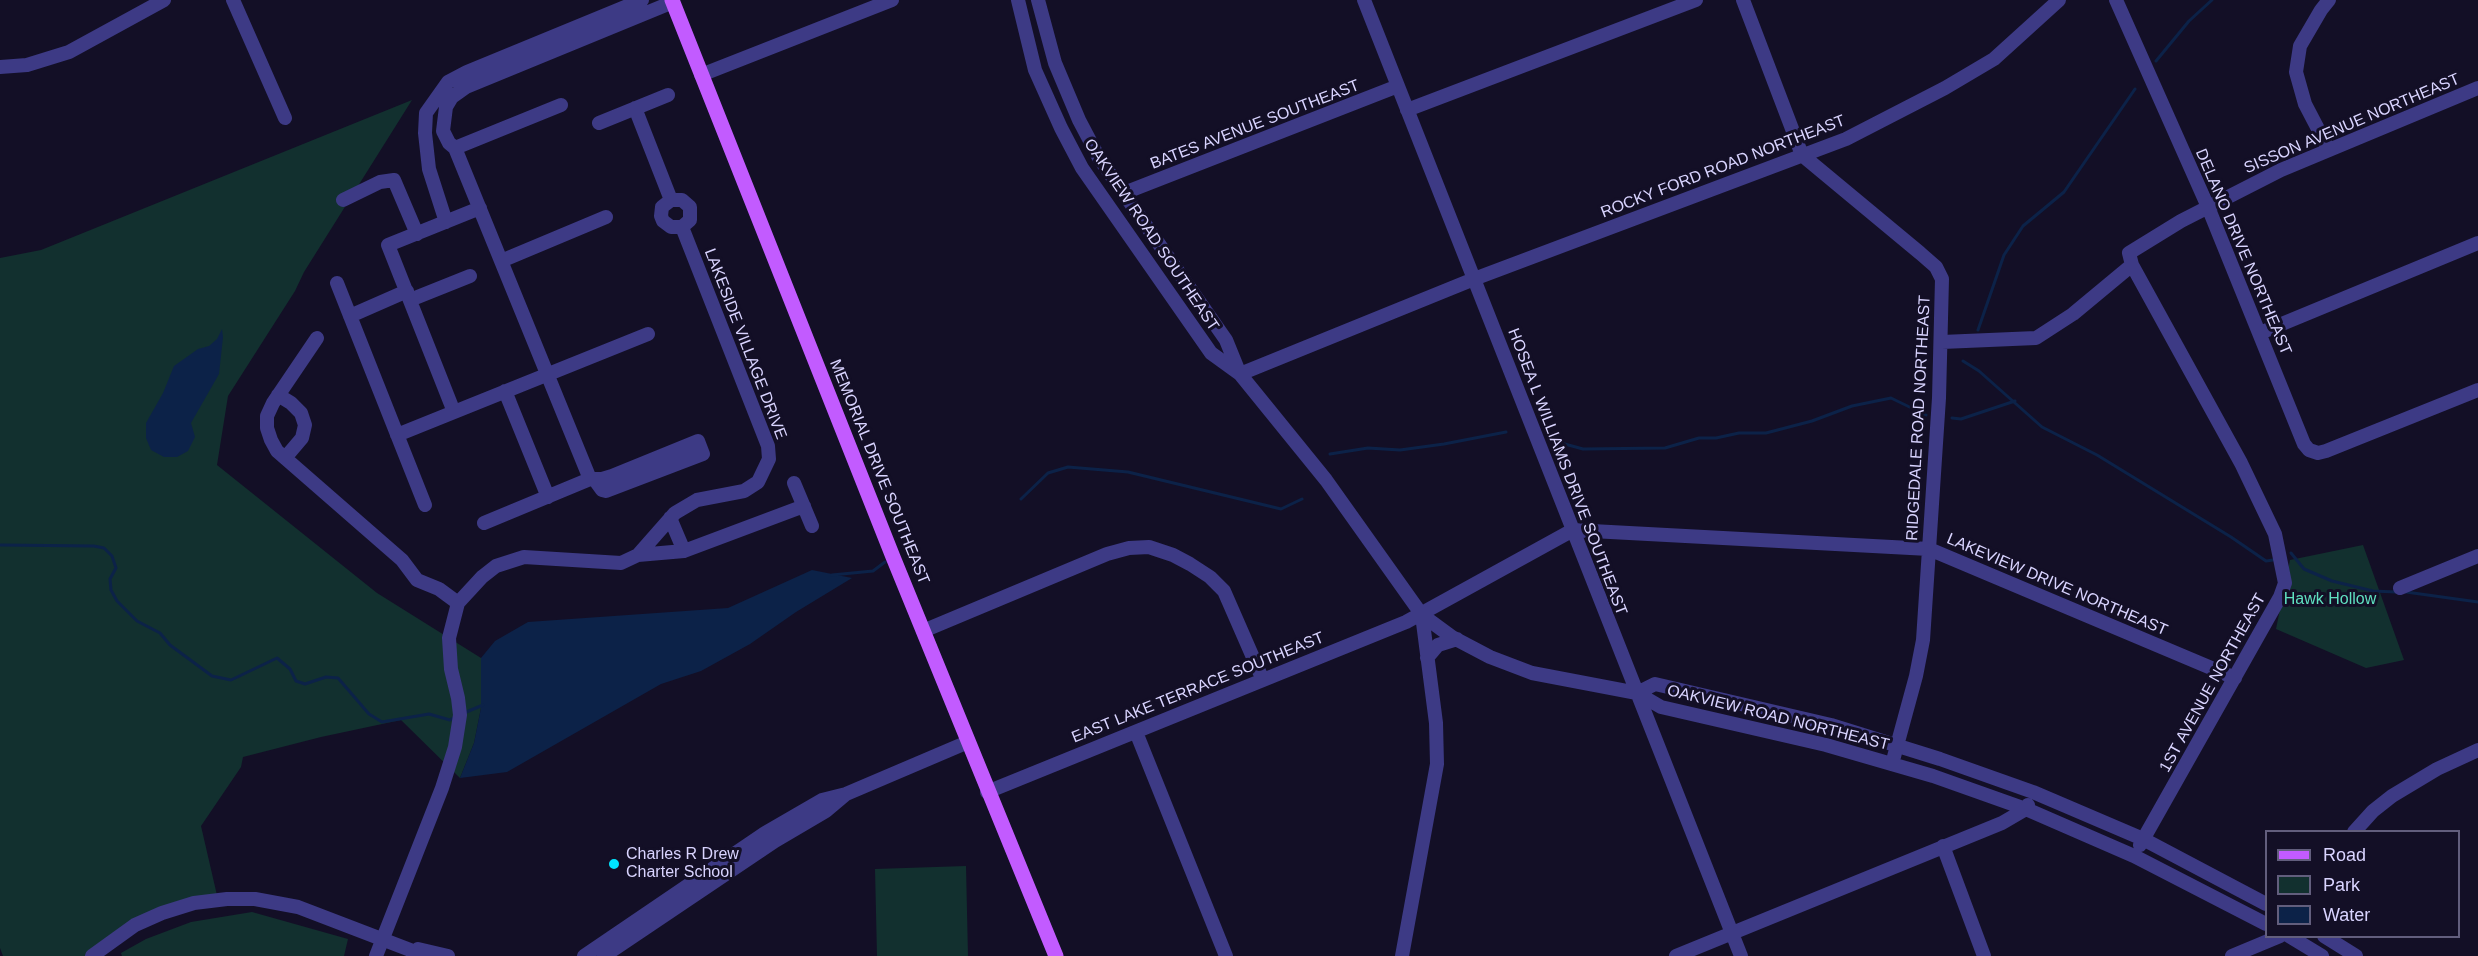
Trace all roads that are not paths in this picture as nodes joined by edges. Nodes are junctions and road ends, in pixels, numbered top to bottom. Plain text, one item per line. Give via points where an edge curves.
1 (164, 0) edge
2 (233, 0) edge
3 (642, 0) edge
4 (892, 0) edge
5 (1018, 0) edge
6 (1038, 0) edge
7 (1364, 0) edge
8 (1696, 0) edge
9 (1743, 0) edge
10 (2059, 0) edge
11 (2116, 0) edge
12 (2330, 0) edge
13 (672, 1) edge
14 (0, 67) edge
15 (701, 75) junction
16 (1398, 86) junction
17 (2478, 88) edge
18 (668, 95) dead end
19 (561, 105) dead end
20 (635, 108) junction
21 (1407, 110) junction
22 (285, 118) dead end
23 (599, 123) dead end
24 (442, 131) junction
25 (425, 133) junction
26 (455, 148) junction
27 (2329, 150) junction
28 (1802, 154) junction
29 (1124, 193) junction
30 (343, 200) dead end
31 (671, 200) junction
32 (2208, 207) junction
33 (480, 208) junction
34 (606, 217) dead end
35 (446, 222) junction
36 (682, 227) junction
37 (417, 234) junction
38 (2478, 243) edge
39 (501, 261) junction
40 (2132, 265) junction
41 (470, 276) dead end
42 (1474, 279) junction
43 (337, 283) dead end
44 (408, 296) junction
45 (350, 316) junction
46 (2260, 333) junction
47 (648, 334) dead end
48 (317, 338) dead end
49 (1942, 342) junction
50 (547, 374) junction
51 (1240, 374) junction
52 (2478, 390) edge
53 (505, 391) junction
54 (278, 395) junction
55 (454, 412) junction
56 (397, 435) junction
57 (703, 454) dead end
58 (285, 458) junction
59 (592, 479) junction
60 (795, 483) dead end
61 (548, 496) junction
62 (425, 505) dead end
63 (804, 506) junction
64 (670, 518) junction
65 (484, 523) dead end
66 (812, 526) dead end
67 (1573, 530) junction
68 (1929, 549) junction
69 (684, 551) junction
70 (638, 555) junction
71 (2478, 556) edge
72 (2400, 588) dead end
73 (458, 603) junction
74 (1422, 615) junction
75 (923, 631) junction
76 (1457, 639) junction
77 (1428, 657) junction
78 (1262, 678) junction
79 (2235, 678) junction
80 (1637, 693) junction
81 (1136, 732) junction
82 (968, 742) junction
83 (1897, 746) junction
84 (2478, 750) edge
85 (1892, 764) junction
86 (987, 792) junction
87 (2033, 792) junction
88 (846, 794) junction
89 (2026, 809) junction
90 (2355, 830) edge
91 (2143, 839) junction
92 (1943, 846) junction
93 (2134, 856) junction
94 (2265, 903) edge
95 (2265, 923) edge
96 (1732, 933) junction
97 (2292, 938) edge
98 (2327, 938) edge
99 (2275, 939) edge
100 (383, 940) junction
101 (403, 946) junction
102 (92, 956) edge
103 (376, 956) edge
104 (426, 956) edge
105 (448, 956) edge
106 (584, 956) edge
107 (603, 956) edge
108 (1056, 956) edge
109 (1226, 956) edge
110 (1402, 956) edge
111 (1676, 956) edge
112 (1741, 956) edge
113 (1984, 956) edge
114 (2232, 956) edge
115 (2322, 956) edge
116 (2356, 956) edge

1 - 14 street via 69,52 27,65
2 - 22 street
3 - 25 street via 447,82 426,113
4 - 15 street
5 - 51 street, OAKVIEW ROAD SOUTHEAST via 1035,70 1083,168 1211,353
6 - 29 street, OAKVIEW ROAD SOUTHEAST via 1055,63 1079,120
7 - 16 street, HOSEA L WILLIAMS DRIVE SOUTHEAST
8 - 21 street
9 - 28 street, RIDGEDALE ROAD NORTHEAST
10 - 28 street, ROCKY FORD ROAD NORTHEAST via 1994,59 1846,139
11 - 32 street, DELANO DRIVE NORTHEAST
12 - 27 street via 2300,46 2296,72 2305,104
13 - 15 main road, MEMORIAL DRIVE SOUTHEAST
13 - 24 street via 465,87 446,107
15 - 75 main road, MEMORIAL DRIVE SOUTHEAST
16 - 21 street, HOSEA L WILLIAMS DRIVE SOUTHEAST
16 - 29 street, BATES AVENUE SOUTHEAST
17 - 27 street, SISSON AVENUE NORTHEAST
18 - 20 street
19 - 26 street
20 - 23 street
20 - 31 street, LAKESIDE VILLAGE DRIVE
21 - 42 street, HOSEA L WILLIAMS DRIVE SOUTHEAST
24 - 25 street
24 - 26 street
25 - 35 street via 429,168
26 - 33 street
27 - 32 street, SISSON AVENUE NORTHEAST
28 - 42 street, ROCKY FORD ROAD NORTHEAST
28 - 49 street, RIDGEDALE ROAD NORTHEAST via 1936,267 1942,279
29 - 51 street, OAKVIEW ROAD SOUTHEAST via 1226,340
30 - 37 street via 380,182 394,180
31 - 36 street, LAKESIDE VILLAGE DRIVE via 682,200 690,207 690,220
31 - 36 street via 663,207 661,216 667,225
32 - 40 street, SISSON AVENUE NORTHEAST via 2129,253
32 - 46 street, DELANO DRIVE NORTHEAST
33 - 35 street
33 - 39 street
34 - 39 street
35 - 37 street
36 - 64 street, LAKESIDE VILLAGE DRIVE via 768,446 769,459 758,482 744,491 697,500
37 - 44 street via 388,245
38 - 46 street
39 - 50 street
40 - 49 street via 2073,314 2036,338
40 - 79 street, 1ST AVENUE NORTHEAST via 2241,463 2275,534 2283,566 2280,597
41 - 44 street
42 - 51 street, ROCKY FORD ROAD NORTHEAST
42 - 67 street, HOSEA L WILLIAMS DRIVE SOUTHEAST
43 - 45 street
44 - 45 street
44 - 55 street
45 - 56 street
46 - 52 street, DELANO DRIVE NORTHEAST via 2304,444 2318,453
47 - 50 street
48 - 54 street
49 - 68 street, RIDGEDALE ROAD NORTHEAST
50 - 53 street
50 - 59 street
51 - 74 street, OAKVIEW ROAD SOUTHEAST via 1326,480
53 - 55 street
53 - 61 street
54 - 58 street via 267,416 267,428 277,451
54 - 58 street via 301,413 305,425 302,438
55 - 56 street
56 - 62 street
57 - 59 street via 698,441 612,476
58 - 73 street via 402,560 417,580
59 - 61 street
60 - 63 street
61 - 65 street
63 - 66 street
63 - 69 street
64 - 69 street
64 - 70 street, LAKESIDE VILLAGE DRIVE
67 - 68 street, LAKEVIEW DRIVE NORTHEAST
67 - 74 street, EAST LAKE TERRACE SOUTHEAST
67 - 80 street, HOSEA L WILLIAMS DRIVE SOUTHEAST
68 - 79 street, LAKEVIEW DRIVE NORTHEAST
68 - 83 street, RIDGEDALE ROAD NORTHEAST via 1923,640
69 - 70 street
70 - 73 street via 621,563 524,556 509,560 482,577
71 - 72 street
73 - 100 street via 449,638 460,715 455,747
74 - 76 street, OAKVIEW ROAD SOUTHEAST
74 - 77 street
74 - 78 street, EAST LAKE TERRACE SOUTHEAST
75 - 78 street via 1107,554 1149,547 1190,564 1224,591
75 - 82 main road, MEMORIAL DRIVE SOUTHEAST
76 - 77 street via 1438,645
76 - 80 street, OAKVIEW ROAD SOUTHEAST via 1532,673
77 - 110 street via 1437,764
78 - 81 street, EAST LAKE TERRACE SOUTHEAST
79 - 91 street, 1ST AVENUE NORTHEAST
80 - 83 street, OAKVIEW ROAD NORTHEAST via 1653,684 1831,725
80 - 85 street, OAKVIEW ROAD NORTHEAST via 1661,707
80 - 96 street, HOSEA L WILLIAMS DRIVE SOUTHEAST
81 - 86 street, EAST LAKE TERRACE SOUTHEAST
81 - 109 street
82 - 86 main road, MEMORIAL DRIVE SOUTHEAST
82 - 88 street
83 - 85 street, RIDGEDALE ROAD NORTHEAST
83 - 87 street, OAKVIEW ROAD NORTHEAST
84 - 90 street via 2392,796
85 - 89 street, OAKVIEW ROAD NORTHEAST
86 - 108 main road, MEMORIAL DRIVE SOUTHEAST
87 - 89 street
87 - 91 street, OAKVIEW ROAD NORTHEAST
88 - 106 street via 822,800 765,833
88 - 107 street via 826,811
89 - 92 street
89 - 93 street, OAKVIEW ROAD NORTHEAST
91 - 93 street, 1ST AVENUE NORTHEAST
91 - 94 street, OAKVIEW ROAD NORTHEAST
92 - 96 street
92 - 113 street
93 - 95 street, OAKVIEW ROAD NORTHEAST
96 - 111 street
96 - 112 street, HOSEA L WILLIAMS DRIVE SOUTHEAST
97 - 115 street
98 - 116 street
99 - 114 street
100 - 101 street
100 - 102 street via 298,907 255,899 227,899 194,903 162,913 135,926
100 - 103 street
101 - 104 street
101 - 105 street

